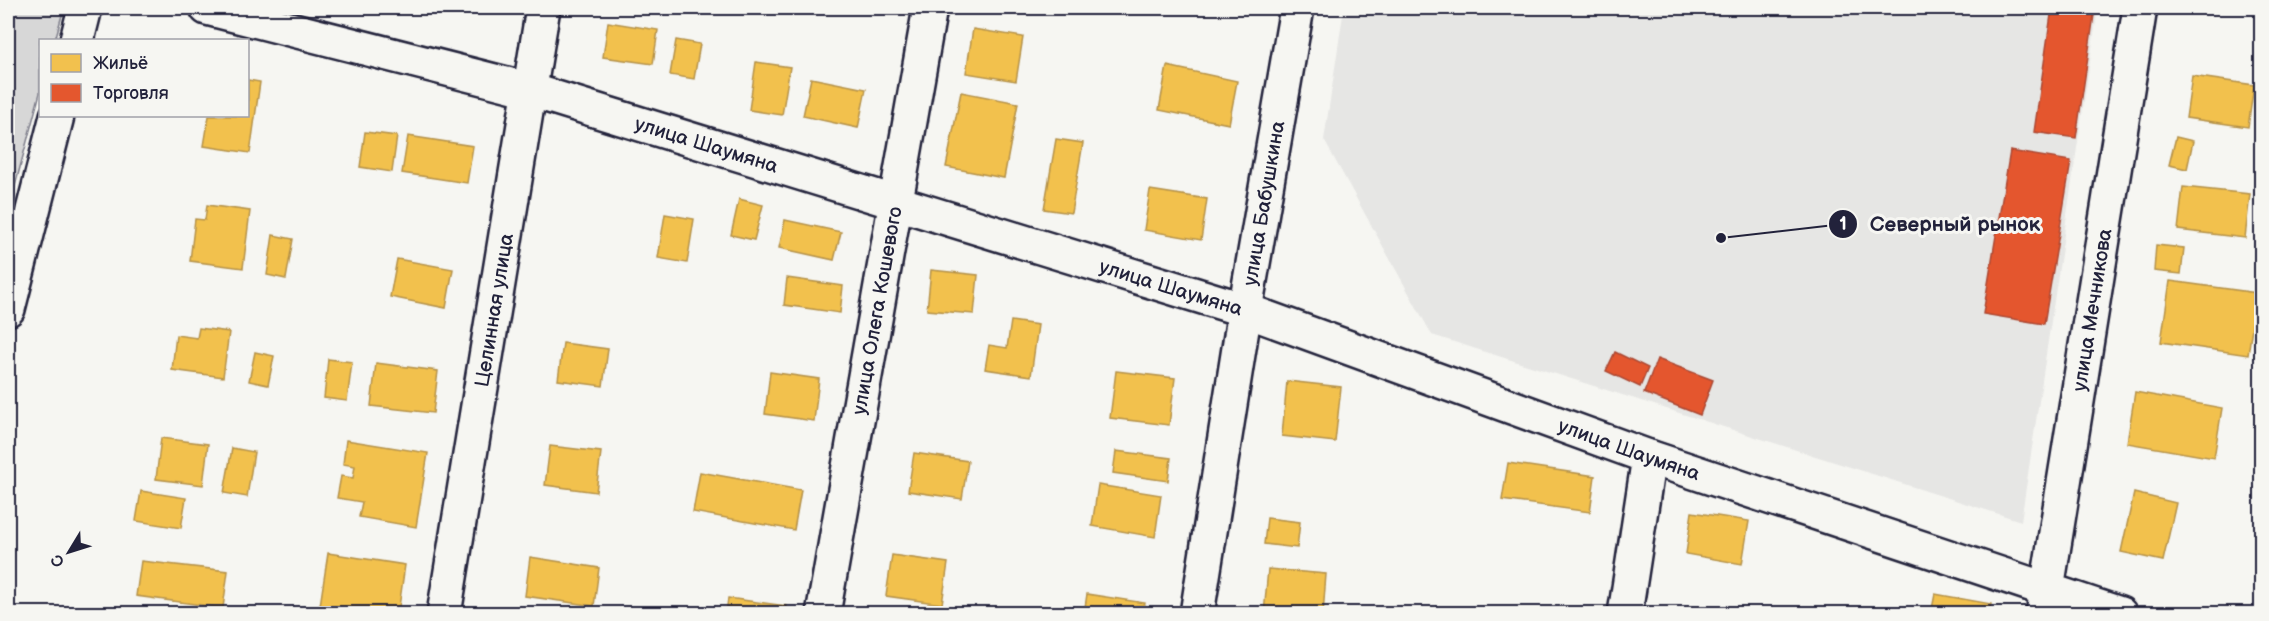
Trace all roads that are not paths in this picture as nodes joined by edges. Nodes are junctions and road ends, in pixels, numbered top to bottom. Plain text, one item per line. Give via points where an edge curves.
1 (85, 8) edge
2 (207, 8) edge
3 (543, 8) edge
4 (930, 8) edge
5 (1297, 8) edge
6 (2140, 8) edge
7 (77, 39) edge
8 (530, 90) junction
9 (57, 117) edge
10 (896, 202) junction
11 (8, 309) edge
12 (1245, 310) junction
13 (1649, 457) junction
14 (2045, 601) edge
15 (444, 614) edge
16 (823, 614) edge
17 (1197, 614) edge
18 (1625, 614) edge
19 (2120, 614) edge

1 - 7 street
2 - 8 street, улица Шаумяна
3 - 8 street, Целинная улица
4 - 10 street, улица Олега Кошевого
5 - 12 street, улица Бабушкина
6 - 14 street, улица Мечникова
8 - 10 street, улица Шаумяна
8 - 15 street, Целинная улица
9 - 11 street
10 - 12 street, улица Шаумяна
10 - 16 street, улица Олега Кошевого
12 - 13 street, улица Шаумяна
12 - 17 street, улица Бабушкина
13 - 14 street, улица Шаумяна
13 - 18 street
14 - 19 street, улица Шаумяна

